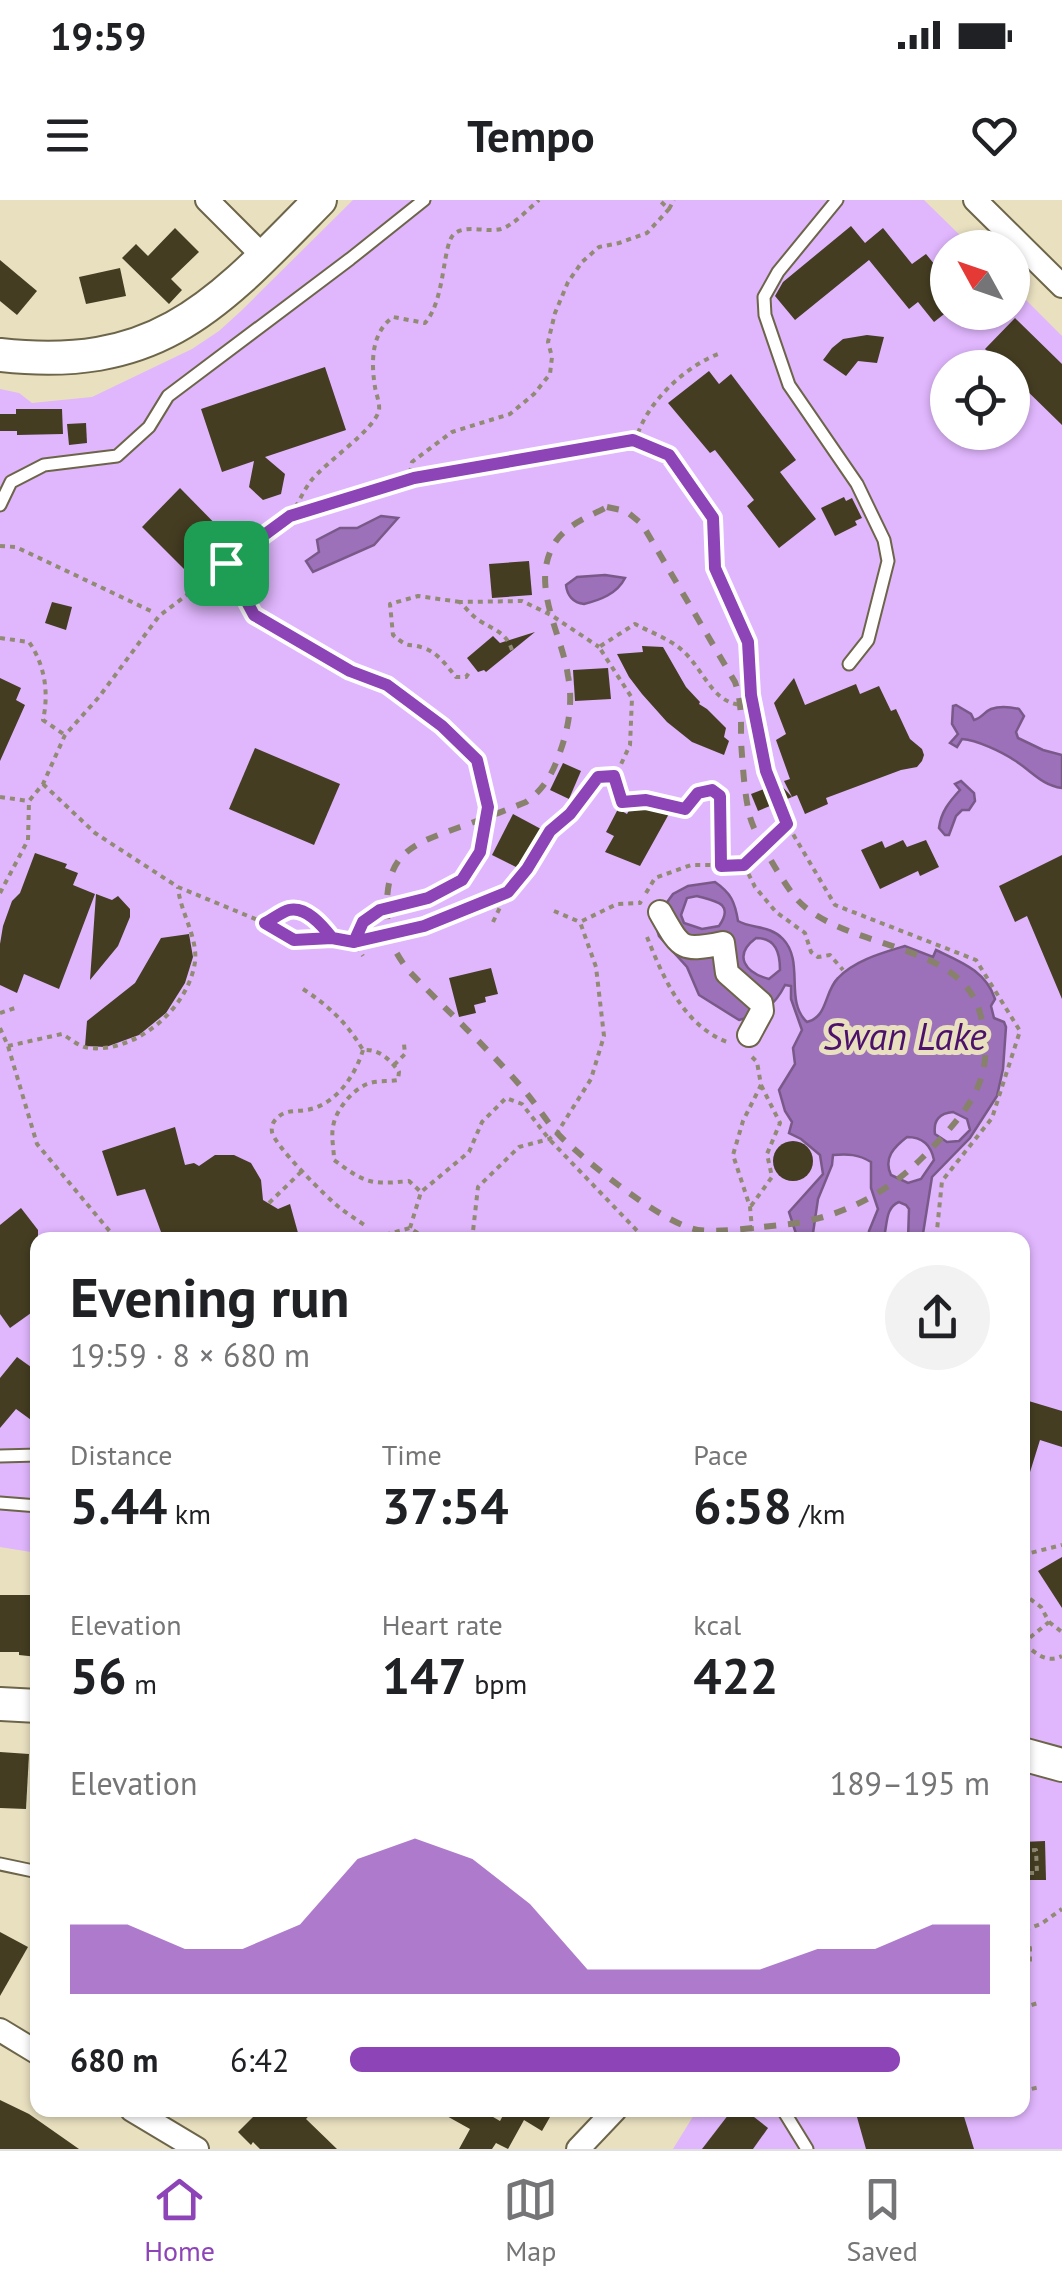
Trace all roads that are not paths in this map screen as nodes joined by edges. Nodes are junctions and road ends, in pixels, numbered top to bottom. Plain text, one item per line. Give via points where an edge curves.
1 (207, 200) edge
2 (320, 200) edge
3 (424, 200) edge
4 (836, 200) edge
5 (975, 200) edge
6 (264, 257) junction
7 (1062, 286) edge
8 (0, 355) edge
9 (5, 483) edge
10 (0, 505) edge
11 (849, 664) dead end
12 (646, 914) road end
13 (743, 1044) road end
14 (0, 1456) edge
15 (30, 1456) edge
16 (0, 1503) edge
17 (30, 1505) edge
18 (0, 1704) edge
19 (30, 1706) edge
20 (1030, 1756) edge
21 (1062, 1765) edge
22 (0, 1864) edge
23 (30, 1870) edge
24 (0, 2030) edge
25 (30, 2048) edge
26 (144, 2117) edge
27 (601, 2117) edge
28 (788, 2117) edge
29 (197, 2149) edge
30 (578, 2149) edge
31 (807, 2149) edge

1 - 6 street
2 - 6 street
3 - 9 lane via 168,396 149,427 117,456 44,465
4 - 11 lane via 764,297 790,385 857,484 884,540 888,561 868,640
5 - 7 street
6 - 8 street via 224,296 154,339 73,358
9 - 10 lane
12 - 13 street via 692,950 724,943 727,973 761,1003
14 - 15 lane
16 - 17 lane
18 - 19 street
20 - 21 street
22 - 23 lane
24 - 25 street
26 - 29 street
27 - 30 street
28 - 31 lane

